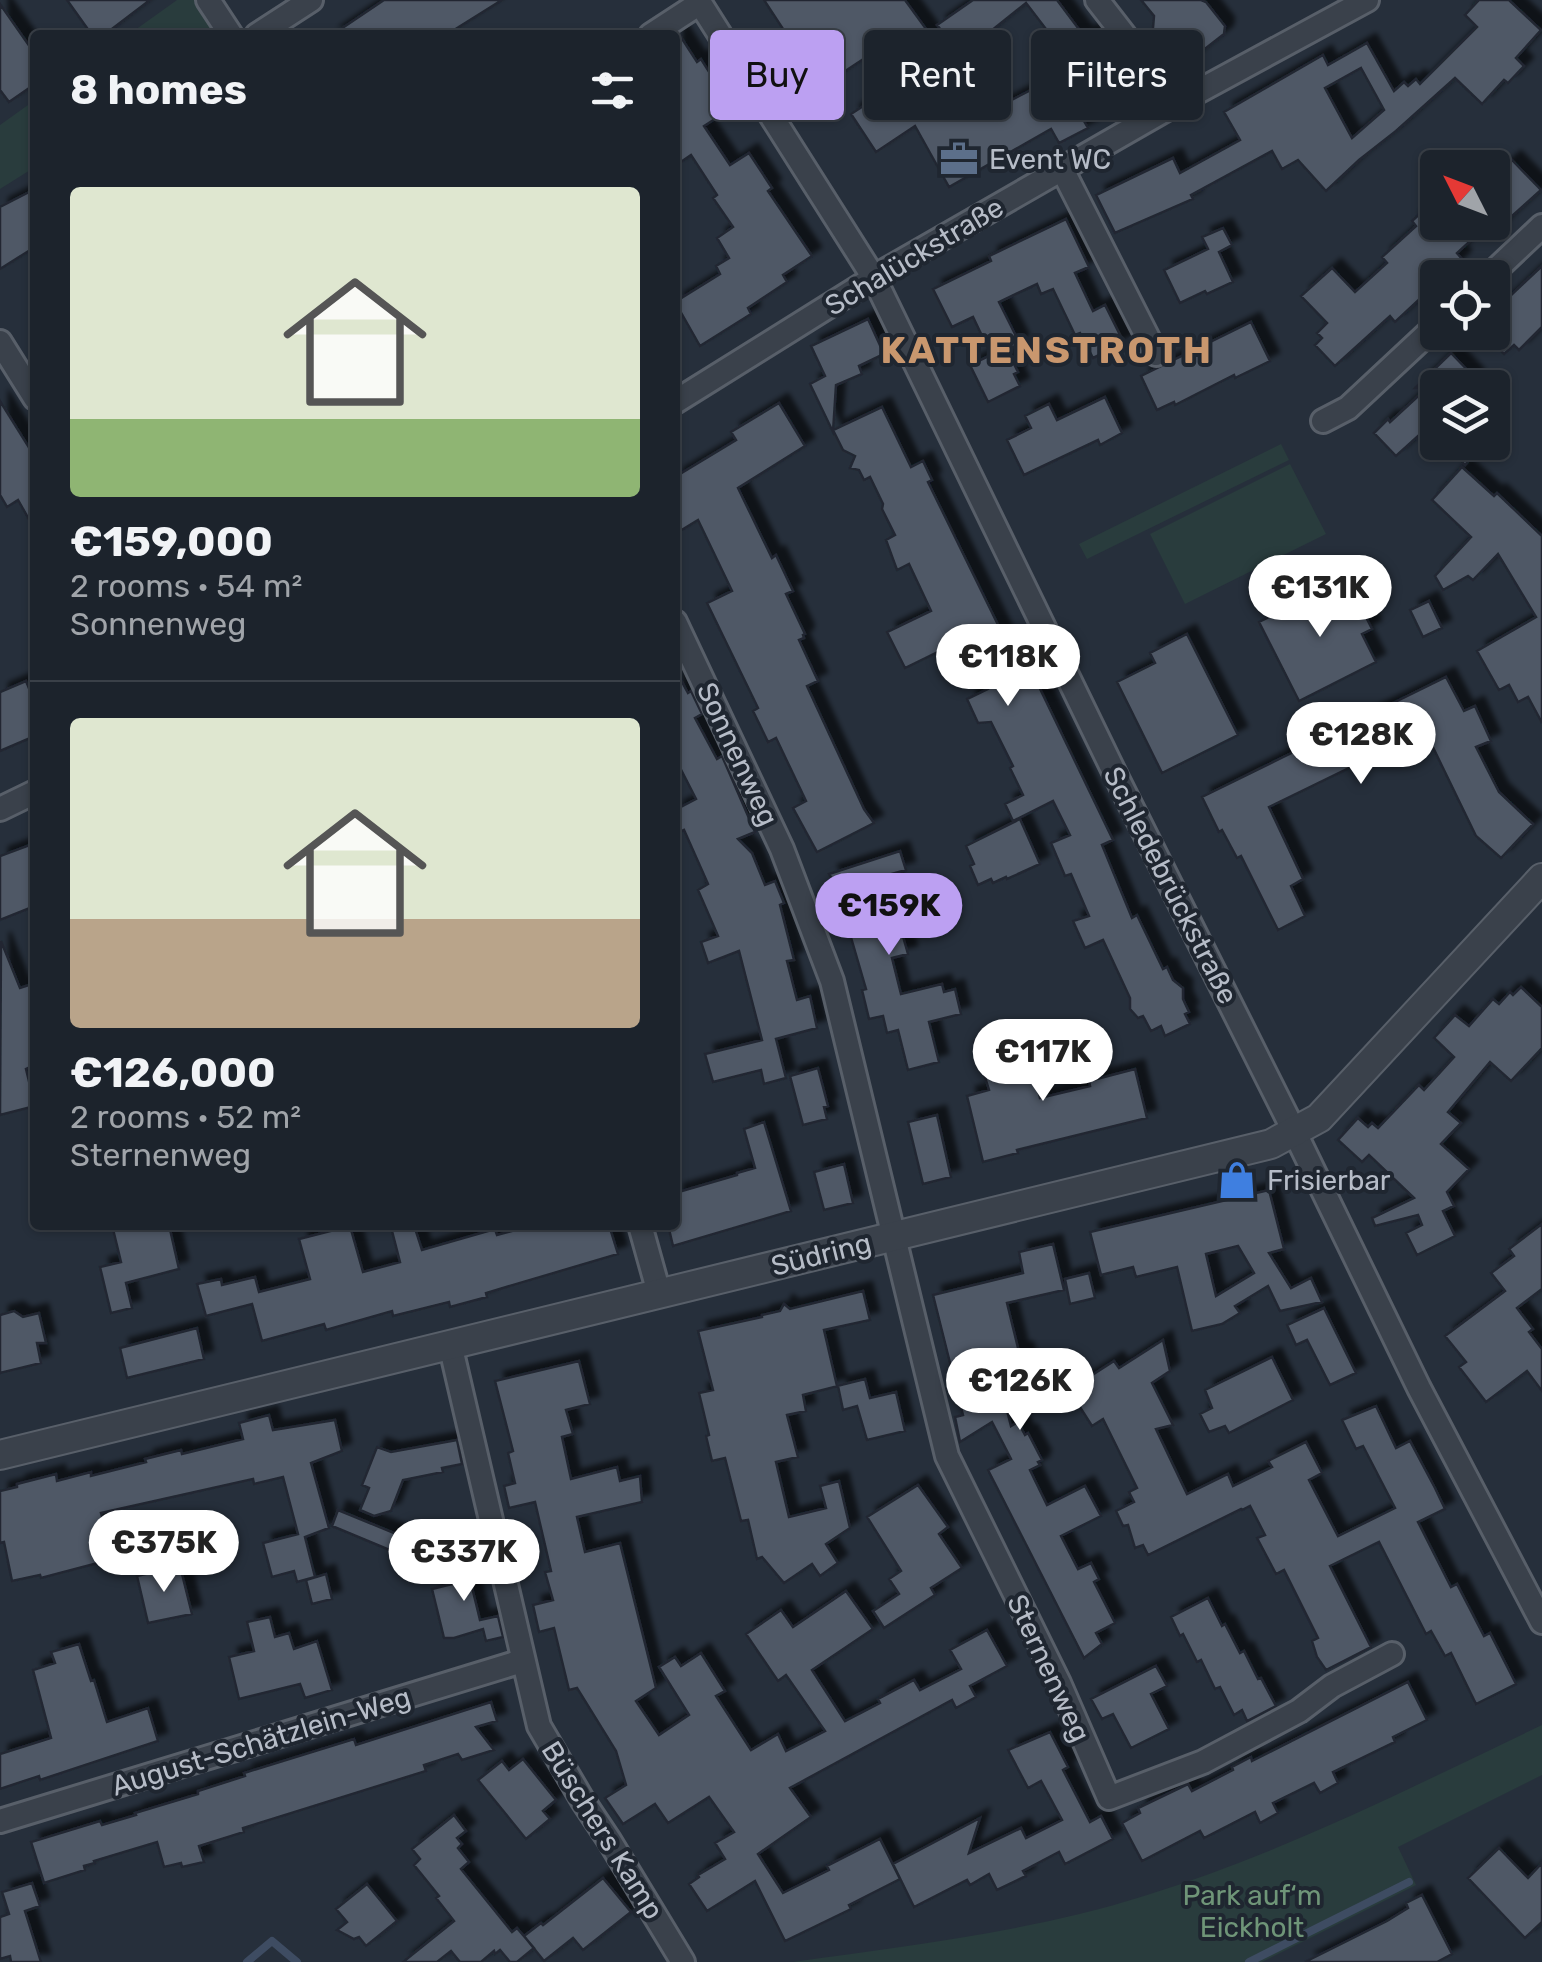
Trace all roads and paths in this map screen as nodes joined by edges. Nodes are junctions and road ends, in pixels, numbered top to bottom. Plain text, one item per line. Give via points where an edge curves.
1 (208, 0) edge
2 (310, 0) edge
3 (1097, 0) edge
4 (1367, 0) edge
5 (699, 2) edge
6 (229, 30) edge
7 (265, 30) edge
8 (659, 30) edge
9 (1120, 30) edge
10 (1203, 89) edge
11 (1147, 120) edge
12 (1062, 169) junction
13 (1542, 226) edge
14 (1506, 260) edge
15 (874, 278) junction
16 (1420, 341) edge
17 (0, 342) edge
18 (1156, 354) dead end
19 (30, 390) edge
20 (680, 399) edge
21 (1323, 421) dead end
22 (680, 633) edge
23 (30, 794) edge
24 (0, 809) edge
25 (1542, 878) edge
26 (1295, 1133) junction
27 (641, 1230) edge
28 (895, 1235) junction
29 (658, 1293) junction
30 (450, 1344) junction
31 (0, 1456) edge
32 (1542, 1622) edge
33 (1392, 1654) dead end
34 (522, 1661) junction
35 (0, 1820) edge
36 (684, 1962) edge

1 - 6 street
2 - 7 street
3 - 9 street
4 - 10 street, Schalückstraße
5 - 8 street
5 - 15 street, Schledebrückstraße
11 - 12 street, Schalückstraße
12 - 15 street, Schalückstraße
12 - 18 street
13 - 14 street
15 - 20 street, Schalückstraße
15 - 26 street, Schledebrückstraße
16 - 21 street via 1348,408
17 - 19 street
22 - 28 street, Sonnenweg via 782,849 832,980
23 - 24 street
25 - 26 street, Südring via 1319,1118
26 - 28 street, Südring
26 - 32 street, Schledebrückstraße
27 - 29 street
28 - 29 street, Südring
28 - 33 street, Sternenweg via 948,1456 1110,1798 1219,1753
29 - 30 street, Südring
30 - 31 street, Südring
30 - 34 street, Büschers Kamp
34 - 35 street, August-Schätzlein-Weg
34 - 36 street, Büschers Kamp via 539,1726

